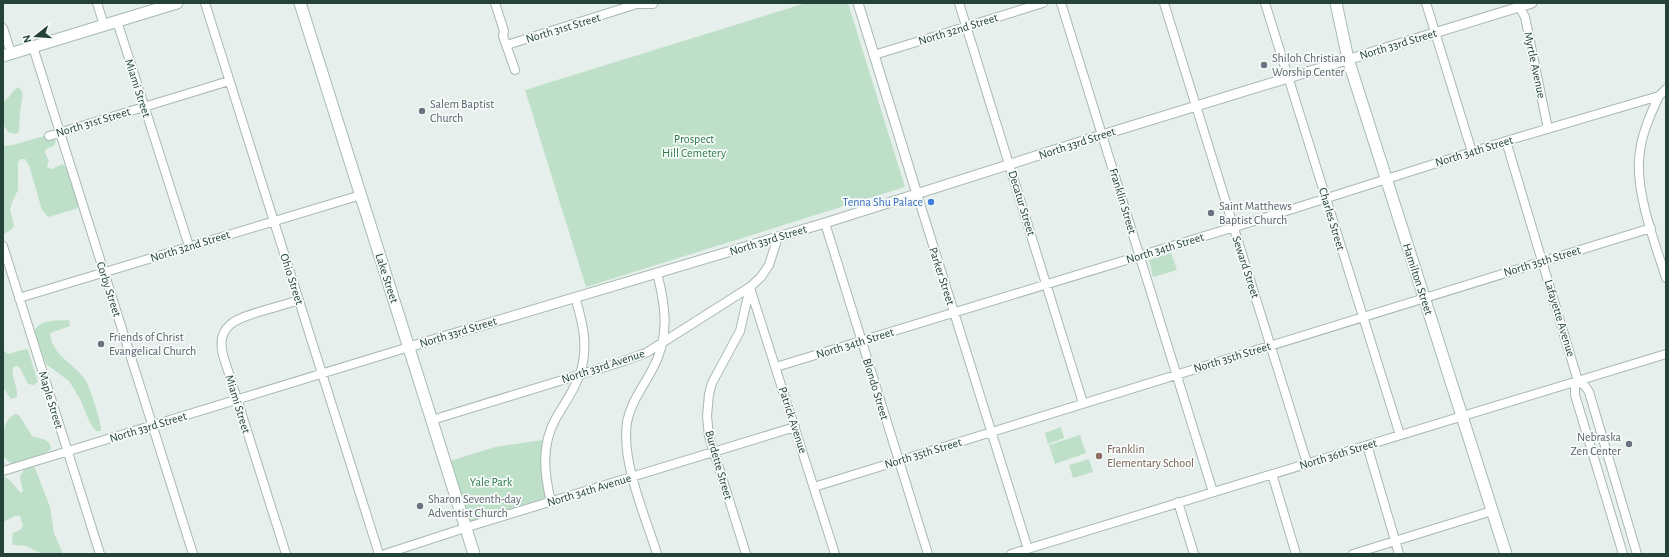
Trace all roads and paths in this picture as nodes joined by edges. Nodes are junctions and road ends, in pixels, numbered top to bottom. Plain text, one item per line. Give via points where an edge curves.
1 (97, 3) edge
2 (177, 3) edge
3 (205, 3) edge
4 (300, 3) edge
5 (495, 3) edge
6 (654, 3) edge
7 (858, 3) edge
8 (959, 3) edge
9 (1043, 3) edge
10 (1061, 3) edge
11 (1164, 3) edge
12 (1265, 3) edge
13 (1336, 3) edge
14 (1426, 3) edge
15 (1532, 3) edge
16 (639, 4) edge
17 (1518, 5) edge
18 (117, 21) junction
19 (104, 25) junction
20 (967, 26) junction
21 (3, 28) edge
22 (504, 31) junction
23 (1434, 33) junction
24 (510, 44) junction
25 (33, 47) junction
26 (7, 55) edge
27 (874, 55) junction
28 (1348, 59) junction
29 (513, 60) junction
30 (515, 70) dead end
31 (1288, 78) junction
32 (229, 81) junction
33 (1666, 89) edge
34 (1659, 96) junction
35 (1196, 106) junction
36 (144, 107) junction
37 (1548, 129) junction
38 (60, 132) junction
39 (1102, 135) junction
40 (49, 136) dead end
41 (1506, 141) junction
42 (1472, 152) junction
43 (1010, 165) junction
44 (1385, 179) junction
45 (361, 194) junction
46 (917, 194) junction
47 (1325, 198) junction
48 (273, 221) junction
49 (825, 223) junction
50 (1233, 227) junction
51 (1651, 228) junction
52 (778, 237) junction
53 (3, 246) edge
54 (188, 246) junction
55 (1140, 256) junction
56 (1542, 261) junction
57 (104, 272) junction
58 (657, 273) junction
59 (1666, 278) edge
60 (1047, 284) junction
61 (750, 287) junction
62 (575, 297) junction
63 (1424, 297) junction
64 (19, 298) junction
65 (299, 300) junction
66 (954, 313) junction
67 (1362, 316) junction
68 (862, 341) junction
69 (663, 343) junction
70 (1270, 345) junction
71 (409, 347) junction
72 (1666, 354) edge
73 (776, 367) junction
74 (322, 374) junction
75 (1176, 374) junction
76 (580, 375) junction
77 (1578, 381) junction
78 (237, 400) junction
79 (1083, 403) junction
80 (1461, 416) junction
81 (432, 420) junction
82 (152, 426) junction
83 (795, 427) junction
84 (991, 432) junction
85 (1400, 435) junction
86 (1367, 445) junction
87 (68, 452) junction
88 (714, 452) junction
89 (898, 460) junction
90 (1307, 463) junction
91 (3, 471) edge
92 (1272, 474) junction
93 (632, 477) junction
94 (1616, 483) junction
95 (1603, 486) junction
96 (814, 487) junction
97 (1212, 492) junction
98 (551, 502) junction
99 (1178, 502) junction
100 (1492, 511) junction
101 (466, 528) junction
102 (1396, 541) junction
103 (1028, 549) junction
104 (100, 554) edge
105 (193, 554) edge
106 (286, 554) edge
107 (379, 554) edge
108 (384, 554) edge
109 (474, 554) edge
110 (657, 554) edge
111 (746, 554) edge
112 (835, 554) edge
113 (928, 554) edge
114 (1011, 554) edge
115 (1194, 554) edge
116 (1296, 554) edge
117 (1353, 554) edge
118 (1399, 554) edge
119 (1506, 554) edge
120 (1623, 554) edge
121 (1637, 554) edge

1 - 19 street
2 - 18 main road
3 - 32 street, Ohio Street
4 - 45 main road, Lake Street
5 - 22 street
6 - 16 street, North 31st Street
7 - 27 street, Parker Street
8 - 20 street, Decatur Street
9 - 20 street, North 32nd Street
10 - 39 street, Franklin Street
11 - 35 street, Seward Street
12 - 31 street, Charles Street
13 - 28 main road, Hamilton Street
14 - 23 street
15 - 17 street, North 33rd Street
16 - 24 street, North 31st Street
17 - 23 street, North 33rd Street
17 - 37 street, Myrtle Avenue via 1525,17
18 - 19 main road
18 - 36 street, Miami Street
19 - 25 main road
20 - 27 street, North 32nd Street
20 - 43 street, Decatur Street
21 - 26 street
22 - 24 street
22 - 29 street via 503,36
23 - 28 street, North 33rd Street
23 - 42 street
24 - 29 street via 514,54
25 - 26 main road
25 - 38 street, Corby Street
27 - 46 street, Parker Street
28 - 31 street, North 33rd Street
28 - 44 main road, Hamilton Street
29 - 30 street
31 - 35 street, North 33rd Street
31 - 47 street, Charles Street
32 - 36 street, North 31st Street
32 - 48 street, Ohio Street
33 - 34 street, North 34th Street
34 - 37 street, North 34th Street
34 - 51 street via 1644,129 1639,160 1640,187
35 - 39 street, North 33rd Street
35 - 50 street, Seward Street
36 - 38 street, North 31st Street
36 - 54 street, Miami Street
37 - 41 street, North 34th Street
38 - 40 street, North 31st Street
38 - 57 street, Corby Street
39 - 43 street, North 33rd Street
39 - 55 street, Franklin Street
41 - 42 street, North 34th Street
41 - 56 street, Lafayette Avenue
42 - 44 street, North 34th Street
43 - 46 street, North 33rd Street
43 - 60 street, Decatur Street
44 - 47 street, North 34th Street
44 - 63 main road, Hamilton Street
45 - 48 street, North 32nd Street
45 - 71 main road, Lake Street
46 - 49 street, North 33rd Street
46 - 66 street, Parker Street
47 - 50 street, North 34th Street
47 - 67 street, Charles Street
48 - 54 street, North 32nd Street
48 - 65 street, Ohio Street
49 - 52 street, North 33rd Street
49 - 68 street, Blondo Street
50 - 55 street, North 34th Street
50 - 70 street, Seward Street
51 - 56 street, North 35th Street
51 - 59 street
52 - 58 street, North 33rd Street
52 - 61 street, North 33rd Avenue via 769,265
53 - 64 street, Maple Street
54 - 57 street, North 32nd Street
55 - 60 street, North 34th Street
55 - 75 street, Franklin Street
56 - 63 street, North 35th Street
56 - 77 street, Lafayette Avenue
57 - 64 street, North 32nd Street
57 - 82 street, Corby Street
58 - 62 street, North 33rd Street
58 - 69 street via 665,310
60 - 66 street, North 34th Street
60 - 79 street, Decatur Street
61 - 69 street, North 33rd Avenue
61 - 73 street, Patrick Avenue
61 - 88 street, Burdette Street via 740,331 716,373 709,394 707,422
62 - 71 street, North 33rd Street
62 - 76 street via 584,344
63 - 67 street, North 35th Street
63 - 80 main road, Hamilton Street
64 - 87 street, Maple Street
65 - 74 street, Ohio Street
65 - 78 street, Miami Street via 243,317 227,328 222,340 222,349
66 - 68 street, North 34th Street
66 - 84 street, Parker Street
67 - 70 street, North 35th Street
67 - 85 street, Charles Street
68 - 73 street, North 34th Street
68 - 89 street, Blondo Street
69 - 76 street, North 33rd Avenue via 646,353
69 - 93 street via 657,361 635,398 628,417 626,446
70 - 75 street, North 35th Street
70 - 90 street, Seward Street
71 - 74 street, North 33rd Street
71 - 81 main road, Lake Street
72 - 77 street, North 36th Street
73 - 83 street, Patrick Avenue
74 - 78 street, North 33rd Street
74 - 107 street, Ohio Street
75 - 79 street, North 35th Street
75 - 97 street, Franklin Street
76 - 81 street, North 33rd Avenue
76 - 98 street via 556,419 547,443 545,468
77 - 80 street, North 36th Street
77 - 94 street, Lafayette Avenue via 1589,392
77 - 95 street, Lafayette Avenue via 1575,395
78 - 82 street, North 33rd Street
78 - 106 street, Miami Street
79 - 84 street, North 35th Street
80 - 85 street, North 36th Street
80 - 100 main road, Hamilton Street
81 - 101 main road, Lake Street
82 - 87 street, North 33rd Street
82 - 105 street, Corby Street
83 - 88 street, North 34th Avenue
83 - 96 street, Patrick Avenue
84 - 89 street, North 35th Street
84 - 103 street, Parker Street
85 - 86 street, North 36th Street
86 - 90 street, North 36th Street
86 - 102 street
87 - 91 street, North 33rd Street
87 - 104 street, Maple Street
88 - 93 street, North 34th Avenue
88 - 111 street, Burdette Street
89 - 96 street, North 35th Street
89 - 113 street, Blondo Street
90 - 92 street, North 36th Street
92 - 97 street, North 36th Street
92 - 116 street
93 - 98 street, North 34th Avenue
93 - 110 street
94 - 95 street
94 - 121 street, Lafayette Avenue
95 - 120 street, Lafayette Avenue
96 - 112 street, Patrick Avenue
97 - 99 street, North 36th Street
98 - 101 street, North 34th Avenue
99 - 103 street, North 36th Street
99 - 115 street
100 - 102 street
100 - 119 main road, Hamilton Street
101 - 108 street, North 34th Avenue
101 - 109 main road, Lake Street
102 - 117 street
102 - 118 street
103 - 114 street, North 36th Street

